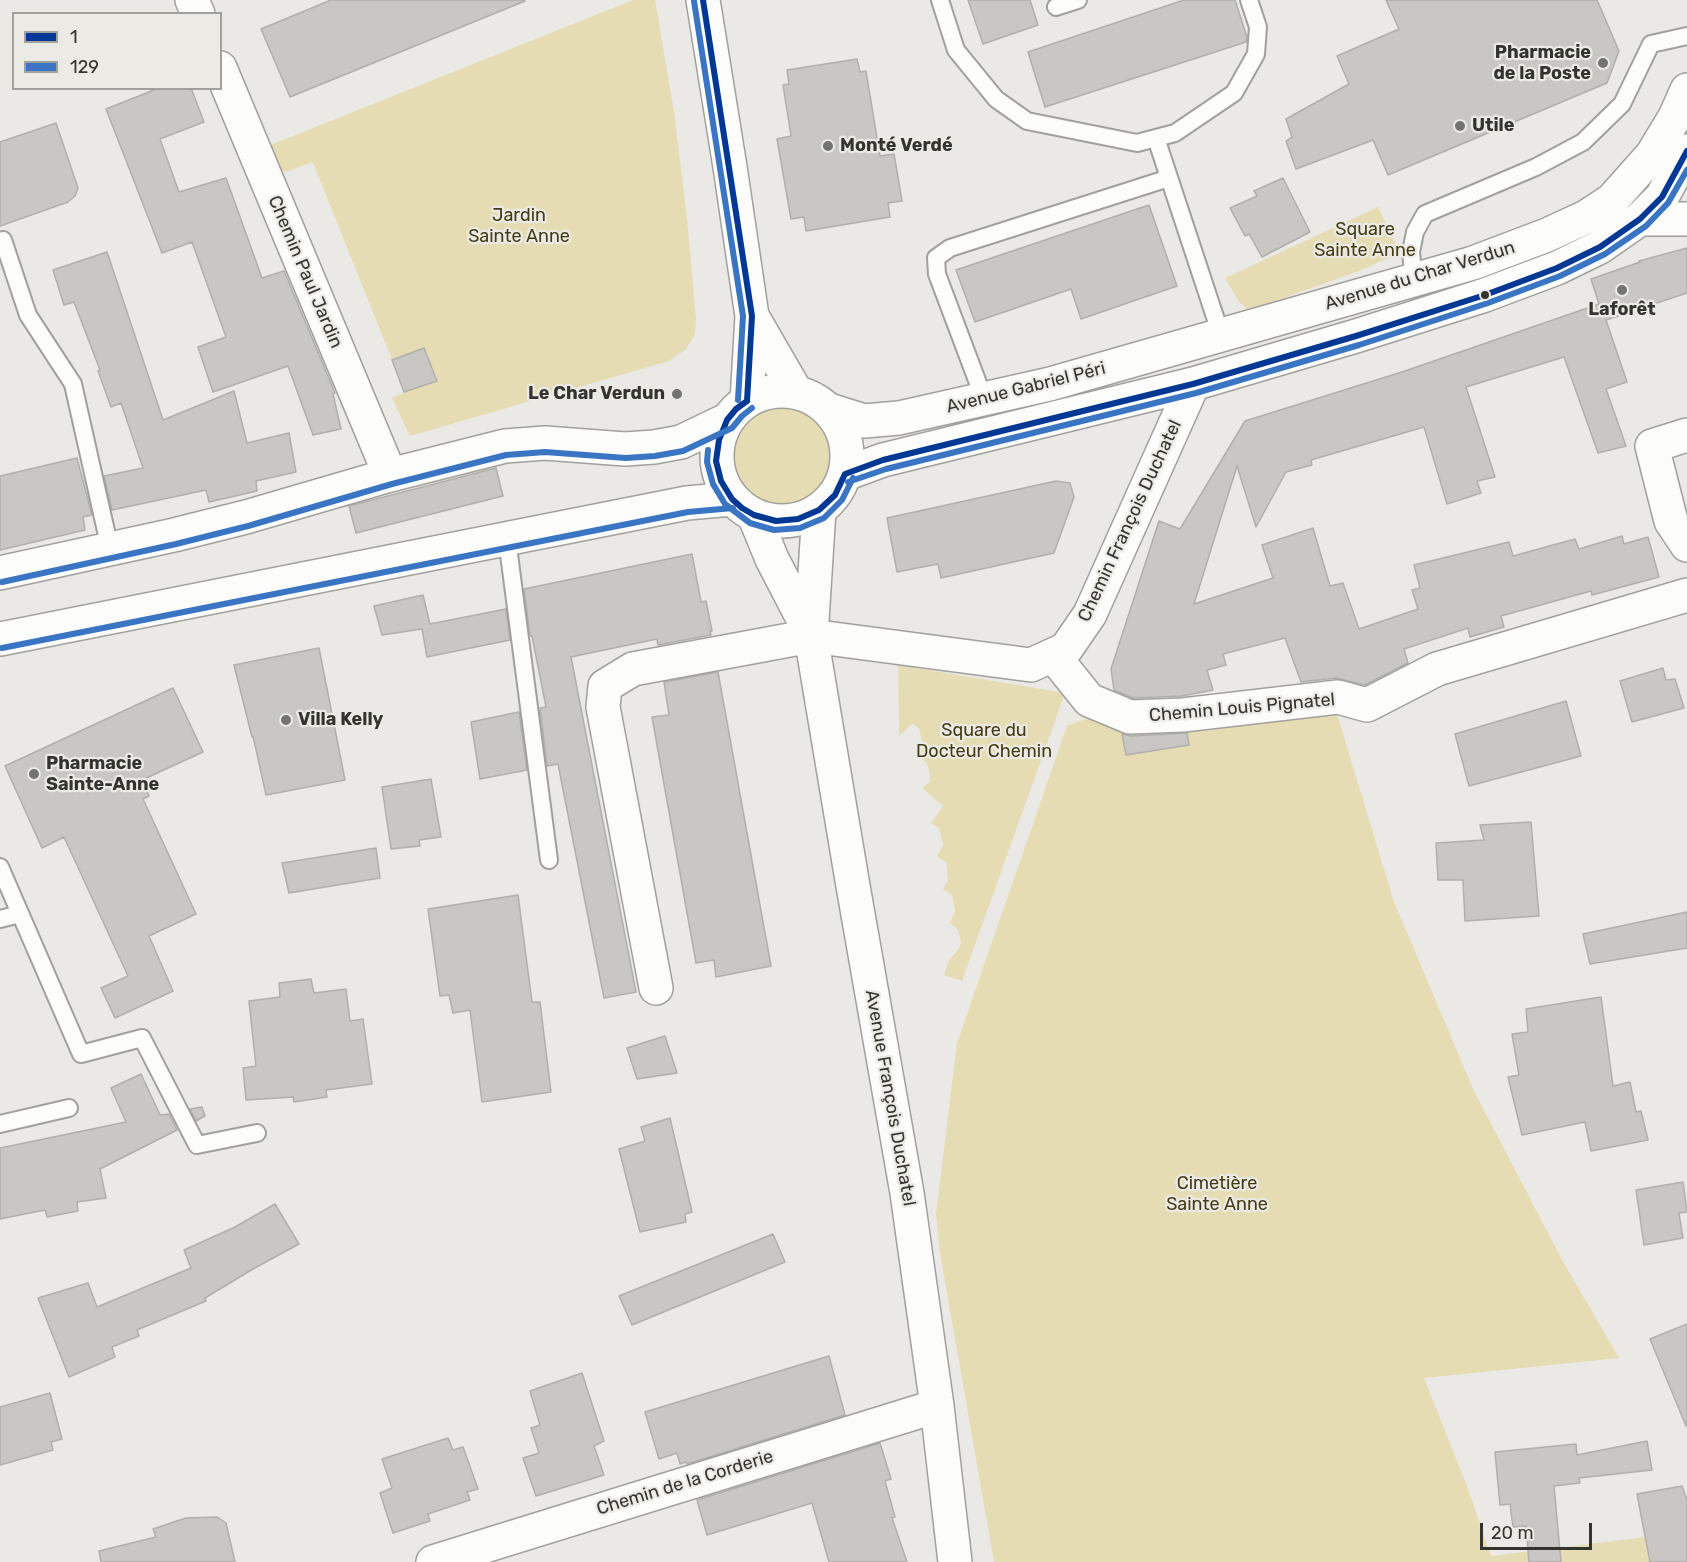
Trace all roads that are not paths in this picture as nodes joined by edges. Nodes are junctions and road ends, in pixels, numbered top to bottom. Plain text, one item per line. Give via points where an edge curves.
1 (703, 0) edge
2 (940, 0) edge
3 (1077, 0) edge
4 (1249, 0) edge
5 (1056, 7) dead end
6 (1687, 36) edge
7 (222, 73) edge
8 (1687, 90) edge
9 (1156, 138) junction
10 (1687, 151) edge
11 (1169, 178) junction
12 (1640, 219) junction
13 (1687, 219) edge
14 (0, 241) edge
15 (1414, 280) junction
16 (752, 316) junction
17 (1221, 335) junction
18 (1232, 372) junction
19 (1193, 384) junction
20 (796, 392) junction
21 (984, 399) junction
22 (829, 410) junction
23 (737, 411) junction
24 (1687, 435) edge
25 (845, 474) junction
26 (390, 475) junction
27 (743, 507) junction
28 (819, 510) junction
29 (507, 539) junction
30 (1687, 545) edge
31 (110, 549) junction
32 (0, 573) edge
33 (1687, 595) edge
34 (811, 636) junction
35 (0, 639) edge
36 (1053, 655) junction
37 (549, 860) dead end
38 (0, 867) edge
39 (20, 914) junction
40 (0, 919) edge
41 (656, 988) dead end
42 (69, 1108) dead end
43 (0, 1124) edge
44 (257, 1133) dead end
45 (937, 1406) junction
46 (433, 1562) edge
47 (955, 1562) edge

1 - 16 street
2 - 9 lane via 956,50 996,99 1027,121 1137,143
3 - 5 lane
4 - 9 lane via 1258,27 1256,54 1234,93 1175,134
6 - 15 lane via 1651,44 1622,104 1583,142 1536,167 1425,214 1415,232 1411,252
7 - 26 street, Chemin Paul Jardin
8 - 15 street, Avenue du Char Verdun via 1652,155 1612,201 1547,235
9 - 11 lane
10 - 12 street, Avenue du Char Verdun via 1662,197
11 - 17 lane
11 - 21 lane via 950,248 936,258 937,273
12 - 13 street
12 - 18 street, Avenue du Char Verdun via 1600,247 1485,295
14 - 31 lane via 3,240 28,315 73,384
15 - 17 street, Avenue du Char Verdun
16 - 20 street
16 - 23 street
17 - 18 street
17 - 21 street, Avenue Gabriel Péri
18 - 19 street, Avenue du Char Verdun
19 - 25 street, Avenue Gabriel Péri via 883,460
19 - 36 street, Chemin François Duchatel via 1090,614 1066,649
20 - 22 street
20 - 23 street via 762,394
21 - 22 street, Avenue Gabriel Péri via 898,418 864,421
22 - 25 street via 846,440
23 - 26 street via 681,442 654,447 625,449 544,443 505,446
23 - 27 street via 719,440 716,460 721,481
24 - 30 street via 1652,446 1671,521
25 - 28 street via 835,495
26 - 31 street via 246,517
27 - 28 street via 776,521 798,519
27 - 29 street via 687,503
27 - 34 street, Avenue François Duchatel
28 - 34 street, Avenue François Duchatel
29 - 35 street
29 - 37 lane
31 - 32 street
33 - 36 street, Chemin Louis Pignatel via 1437,669 1367,705 1338,697 1183,715 1130,717 1089,700
34 - 36 street, Chemin François Duchatel via 1031,665
34 - 41 street, Chemin François Duchatel via 633,669 604,686 603,707
34 - 45 street, Avenue François Duchatel via 907,1193
38 - 39 lane
39 - 40 lane
39 - 44 lane via 81,1054 142,1038 197,1145
42 - 43 lane
45 - 46 street, Chemin de la Corderie
45 - 47 street, Avenue François Duchatel

